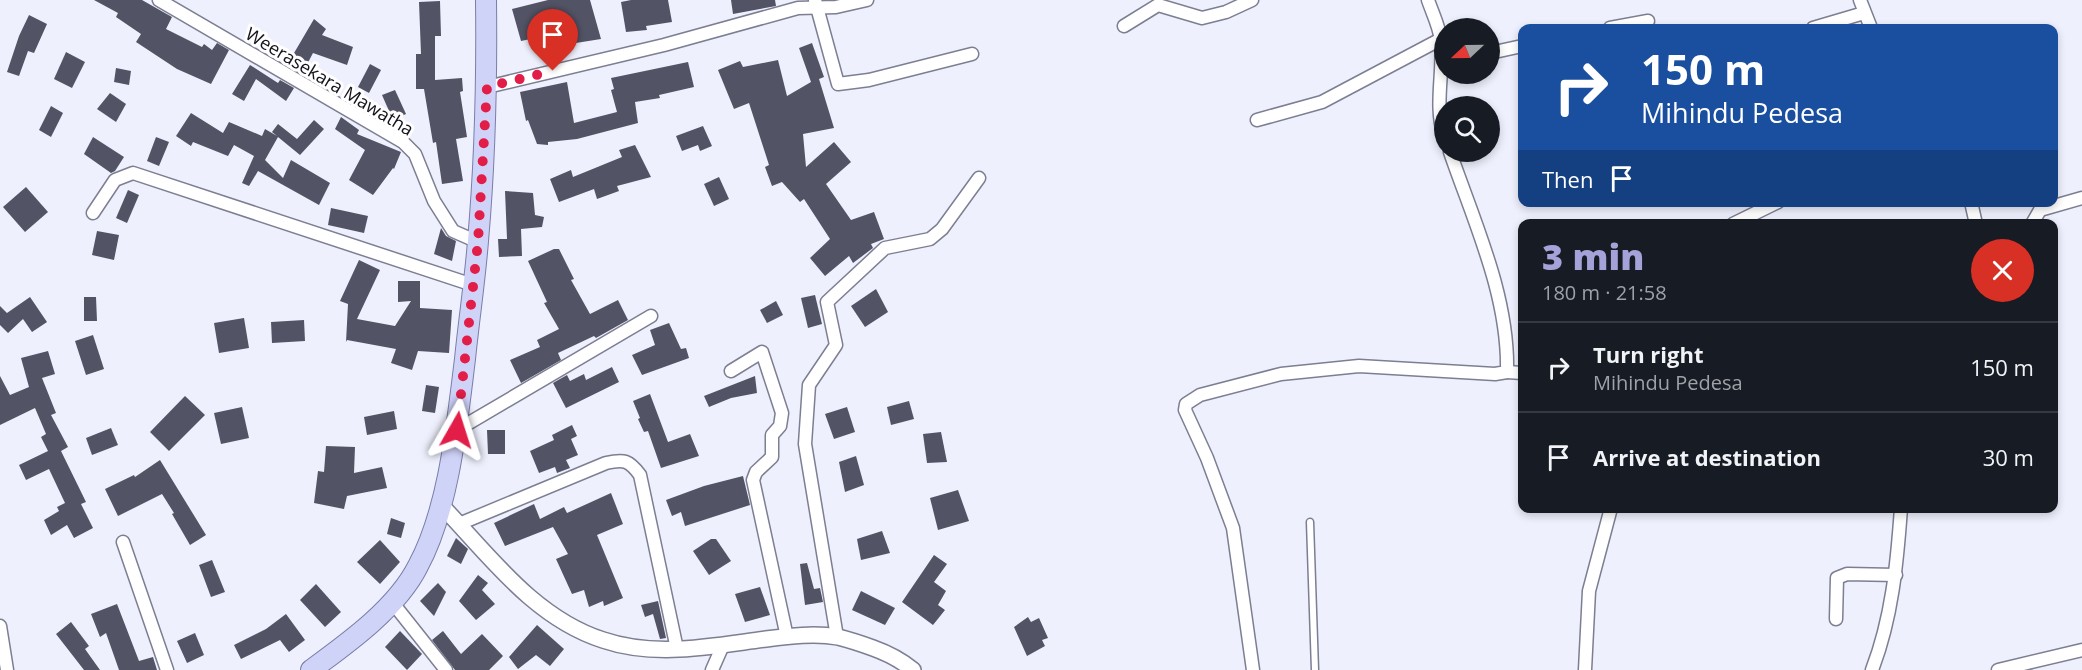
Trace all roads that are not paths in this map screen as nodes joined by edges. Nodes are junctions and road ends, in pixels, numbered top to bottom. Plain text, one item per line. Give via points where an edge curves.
1 (159, 0) edge
2 (486, 0) edge
3 (867, 0) edge
4 (1252, 0) edge
5 (1428, 0) edge
6 (1860, 0) edge
7 (817, 4) edge
8 (1864, 13) junction
9 (1434, 18) edge
10 (1648, 21) dead end
11 (1632, 24) edge
12 (1827, 24) edge
13 (1869, 24) edge
14 (1124, 26) dead end
15 (1434, 43) edge
16 (1518, 47) edge
17 (1500, 51) edge
18 (972, 54) dead end
19 (487, 87) junction
20 (1257, 120) dead end
21 (1453, 162) edge
22 (979, 178) dead end
23 (2082, 198) edge
24 (2058, 205) edge
25 (1768, 207) edge
26 (2050, 207) edge
27 (93, 213) dead end
28 (1742, 219) edge
29 (2035, 219) edge
30 (478, 242) junction
31 (473, 285) junction
32 (651, 316) dead end
33 (730, 371) dead end
34 (1507, 372) junction
35 (1518, 373) edge
36 (457, 430) junction
37 (441, 505) junction
38 (1610, 513) edge
39 (1901, 513) edge
40 (1310, 522) dead end
41 (459, 524) junction
42 (123, 542) dead end
43 (1896, 575) junction
44 (392, 602) junction
45 (1836, 619) dead end
46 (0, 626) edge
47 (787, 637) junction
48 (837, 637) junction
49 (723, 645) junction
50 (677, 649) junction
51 (2082, 650) edge
52 (7, 670) edge
53 (166, 670) edge
54 (311, 670) edge
55 (446, 670) edge
56 (712, 670) edge
57 (913, 670) edge
58 (1253, 670) edge
59 (1315, 670) edge
60 (1585, 670) edge
61 (1872, 670) edge
62 (1998, 670) edge

1 - 30 street, Weerasekara Mawatha via 403,142 415,154 434,201 453,231
2 - 19 main road
3 - 7 street via 836,7
4 - 14 street via 1202,18 1158,5
5 - 9 street
6 - 8 street
7 - 18 street via 838,84
7 - 19 street
8 - 12 street
8 - 13 street
10 - 11 street
15 - 20 street via 1322,102
16 - 17 street
19 - 30 main road
21 - 34 street via 1497,288
22 - 48 street via 942,229 930,238 885,248 827,302 836,345 809,385 806,444
23 - 24 street
25 - 28 street
26 - 29 street via 2040,210
27 - 31 street via 115,180 133,173
30 - 31 main road
31 - 36 main road
32 - 36 street
33 - 47 street via 762,352 782,413 780,426 772,435 772,457 753,480
34 - 35 street
34 - 58 street via 1359,366 1281,374 1200,395 1186,404 1185,410 1233,528
36 - 37 main road
37 - 41 street
37 - 44 main road via 418,567
38 - 60 street via 1589,591
39 - 43 street
40 - 59 lane
41 - 50 street via 530,598 573,626 625,646
41 - 50 street via 606,463 620,460 632,464 639,476
42 - 53 street
43 - 45 street via 1847,574 1837,578
43 - 61 street via 1881,647
44 - 54 main road
44 - 55 street
46 - 52 street
47 - 48 street
47 - 49 street
48 - 57 street via 880,651
49 - 50 street
49 - 56 street
51 - 62 street

